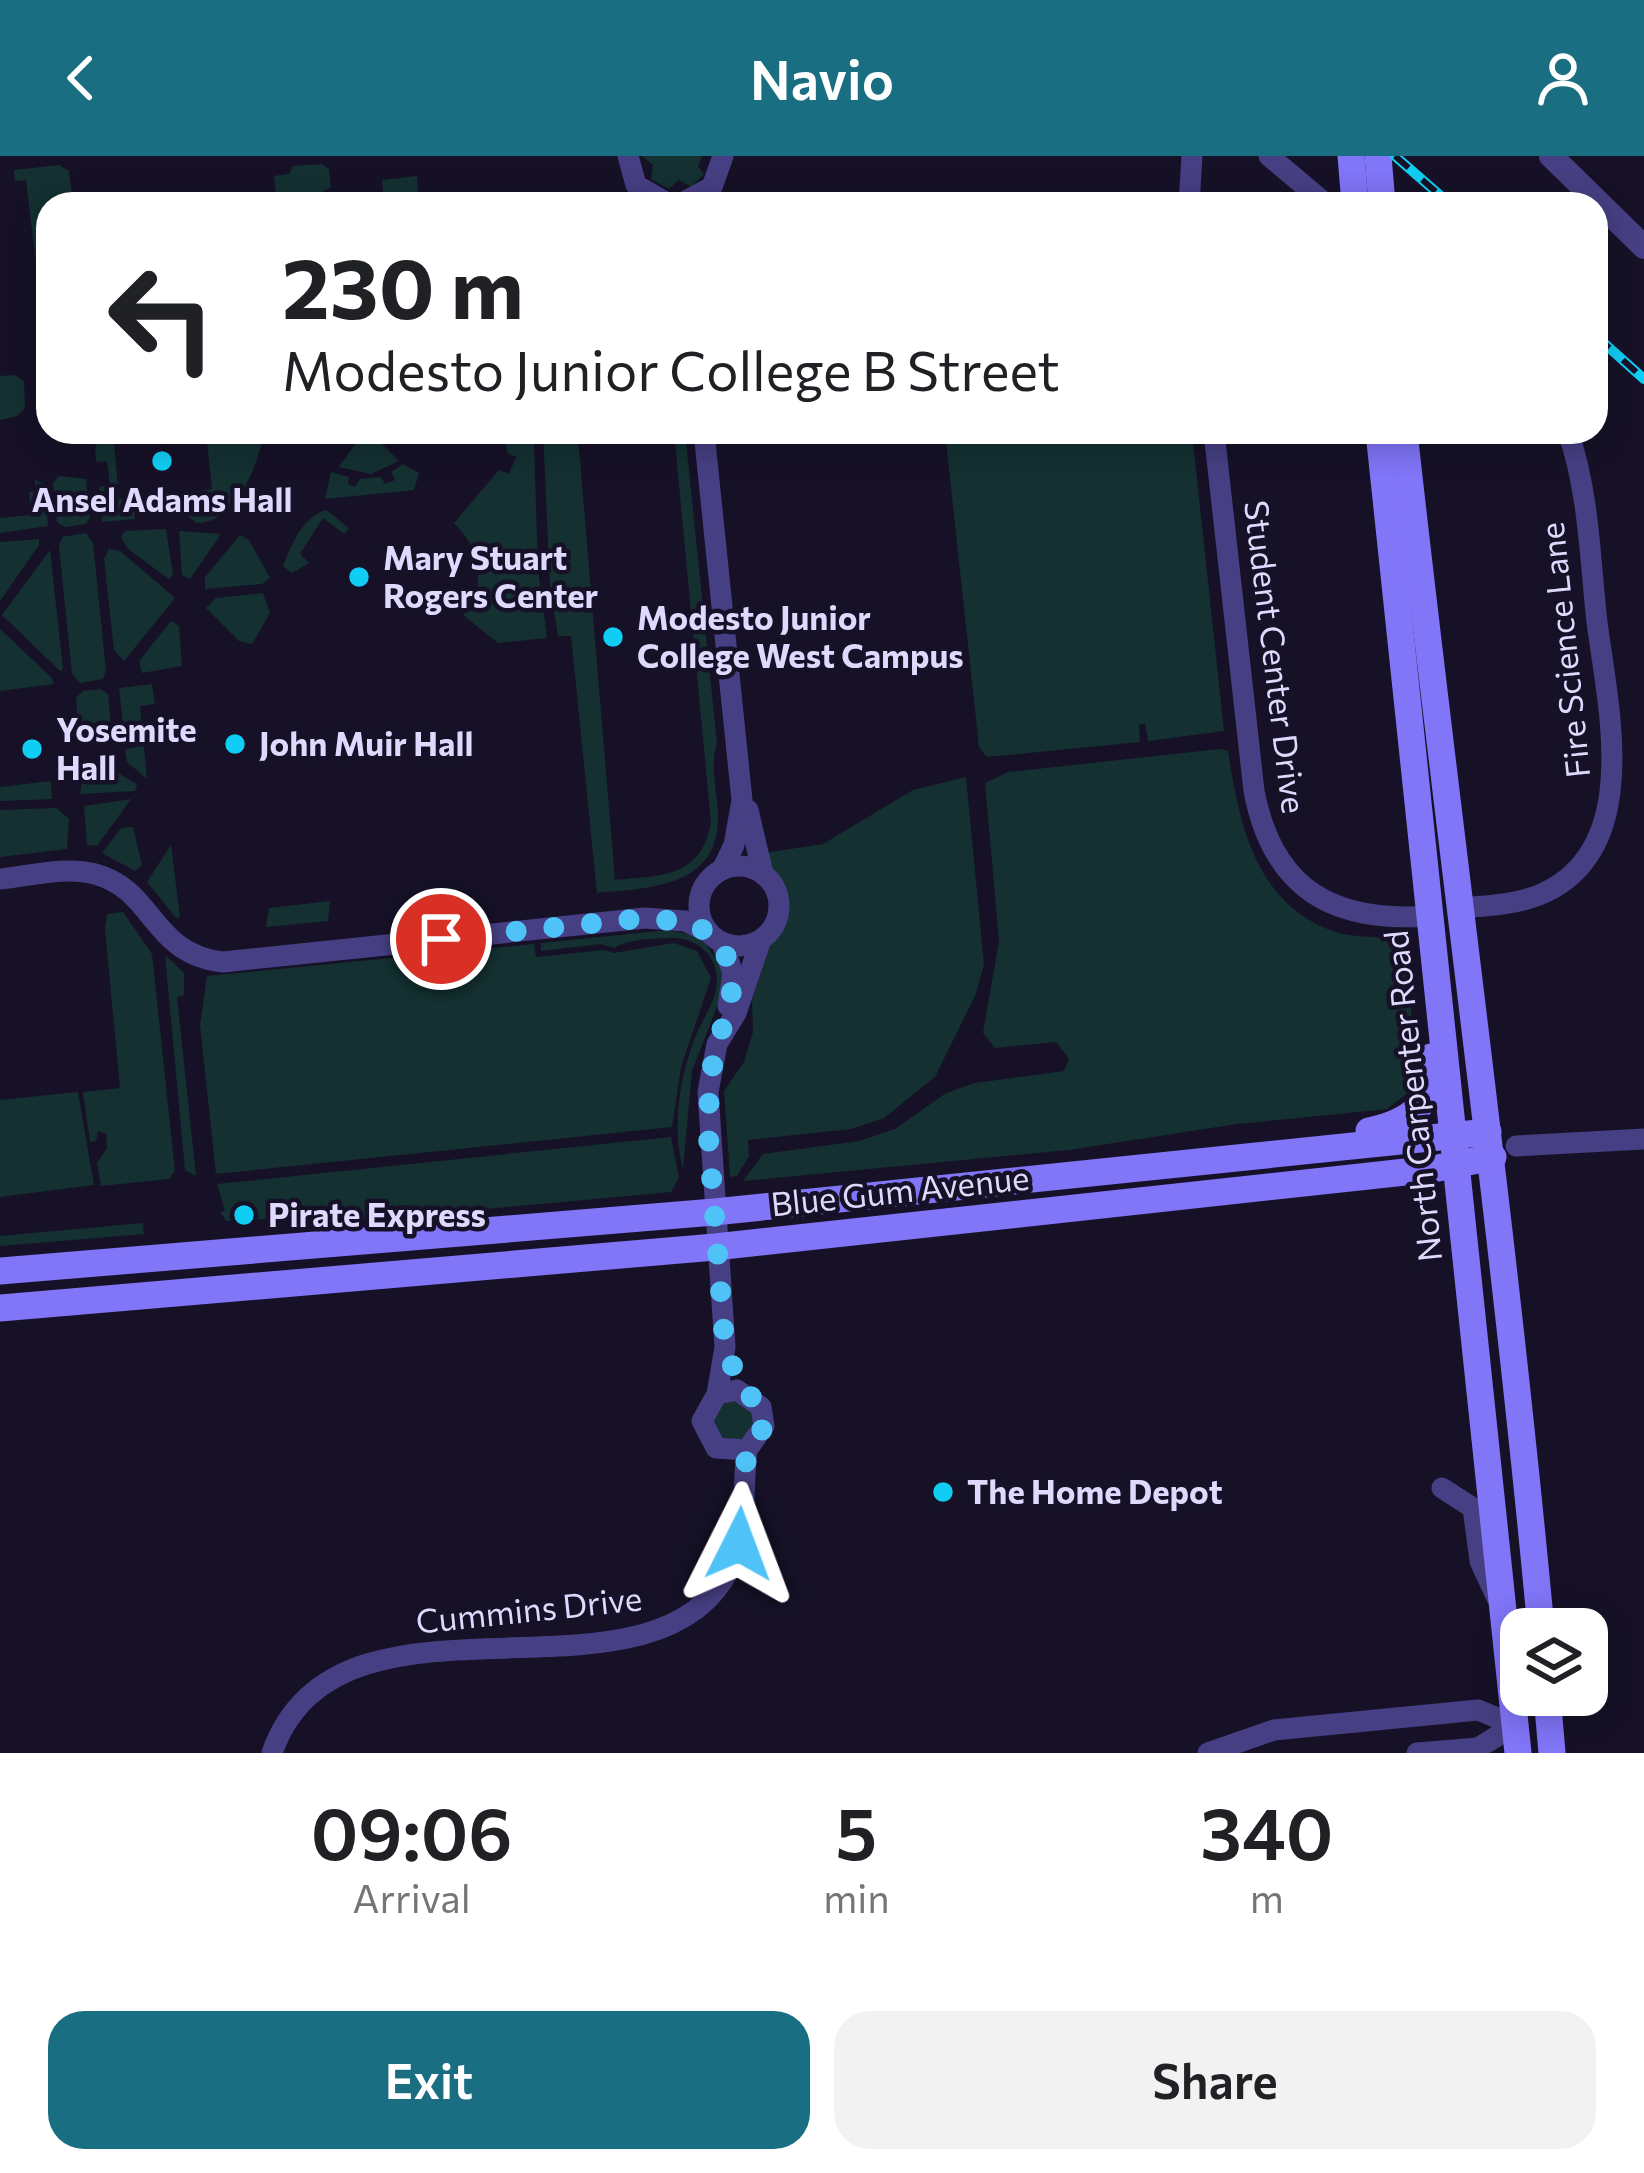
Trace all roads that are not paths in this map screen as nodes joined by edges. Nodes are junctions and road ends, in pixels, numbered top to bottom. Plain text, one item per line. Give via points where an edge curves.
1 (610, 156) edge
2 (1192, 156) edge
3 (1268, 156) edge
4 (1351, 156) edge
5 (1378, 156) edge
6 (1551, 156) edge
7 (723, 162) edge
8 (629, 165) edge
9 (644, 192) edge
10 (704, 192) edge
11 (714, 192) edge
12 (1190, 192) edge
13 (1312, 192) edge
14 (1354, 192) edge
15 (1381, 192) edge
16 (1588, 192) edge
17 (1608, 212) edge
18 (1644, 247) edge
19 (705, 444) edge
20 (1215, 444) edge
21 (1380, 444) edge
22 (1405, 444) edge
23 (1571, 444) edge
24 (742, 800) junction
25 (722, 870) junction
26 (763, 874) junction
27 (0, 879) edge
28 (703, 891) junction
29 (1458, 908) junction
30 (1430, 916) junction
31 (645, 918) junction
32 (715, 937) junction
33 (761, 940) junction
34 (728, 1018) junction
35 (1455, 1135) junction
36 (1644, 1139) edge
37 (1499, 1145) junction
38 (1229, 1156) junction
39 (1457, 1166) junction
40 (714, 1212) junction
41 (715, 1247) junction
42 (0, 1271) edge
43 (0, 1308) edge
44 (725, 1347) junction
45 (743, 1392) junction
46 (717, 1394) junction
47 (737, 1451) junction
48 (1442, 1488) dead end
49 (1502, 1608) edge
50 (1504, 1608) edge
51 (1538, 1608) edge
52 (1549, 1716) edge
53 (1516, 1739) edge
54 (272, 1753) edge
55 (1208, 1753) edge
56 (1417, 1753) edge
57 (1552, 1753) edge

1 - 8 street
2 - 12 street
3 - 13 street
4 - 14 main road
5 - 15 main road
6 - 16 street
7 - 10 street
7 - 11 street
8 - 9 street
17 - 18 street
19 - 24 street
20 - 30 street, Student Center Drive via 1254,791 1267,840 1287,870 1337,908 1364,917
21 - 30 main road, North Carpenter Road
22 - 29 main road, North Carpenter Road
23 - 29 street, Fire Science Lane via 1610,721 1612,797 1593,847 1552,889
24 - 25 street
24 - 26 street
25 - 26 street
25 - 28 street
26 - 33 street via 779,909
27 - 31 street via 98,875 133,895 172,945 223,962
28 - 31 street
28 - 32 street via 700,910
29 - 37 main road, North Carpenter Road
30 - 35 main road, North Carpenter Road
30 - 38 main road via 1422,959 1433,1076 1423,1106 1383,1128
31 - 32 street via 685,921
32 - 33 street via 742,946
32 - 34 street, Cummins Drive via 734,973
33 - 34 street, Cummins Drive
34 - 40 street, Cummins Drive via 708,1092
35 - 37 main road, Blue Gum Avenue
35 - 38 main road, Blue Gum Avenue
35 - 39 main road, North Carpenter Road
36 - 37 street, Blue Gum Avenue
37 - 39 main road, Blue Gum Avenue
37 - 51 main road, North Carpenter Road
38 - 40 main road, Blue Gum Avenue
39 - 41 main road, Blue Gum Avenue
39 - 50 main road, North Carpenter Road
40 - 41 street, Cummins Drive
40 - 42 main road, Blue Gum Avenue
41 - 43 main road, Blue Gum Avenue
41 - 44 street, Cummins Drive
44 - 45 street, Cummins Drive
44 - 46 street, Cummins Drive
45 - 46 street
45 - 47 street, Cummins Drive via 764,1416 761,1436
46 - 47 street, Cummins Drive via 704,1410 703,1432
47 - 54 street, Cummins Drive via 743,1529 718,1588 685,1618 637,1635 360,1664 307,1694
48 - 49 street via 1473,1508 1480,1562
52 - 57 main road
53 - 55 street via 1478,1710 1274,1730
53 - 56 street

